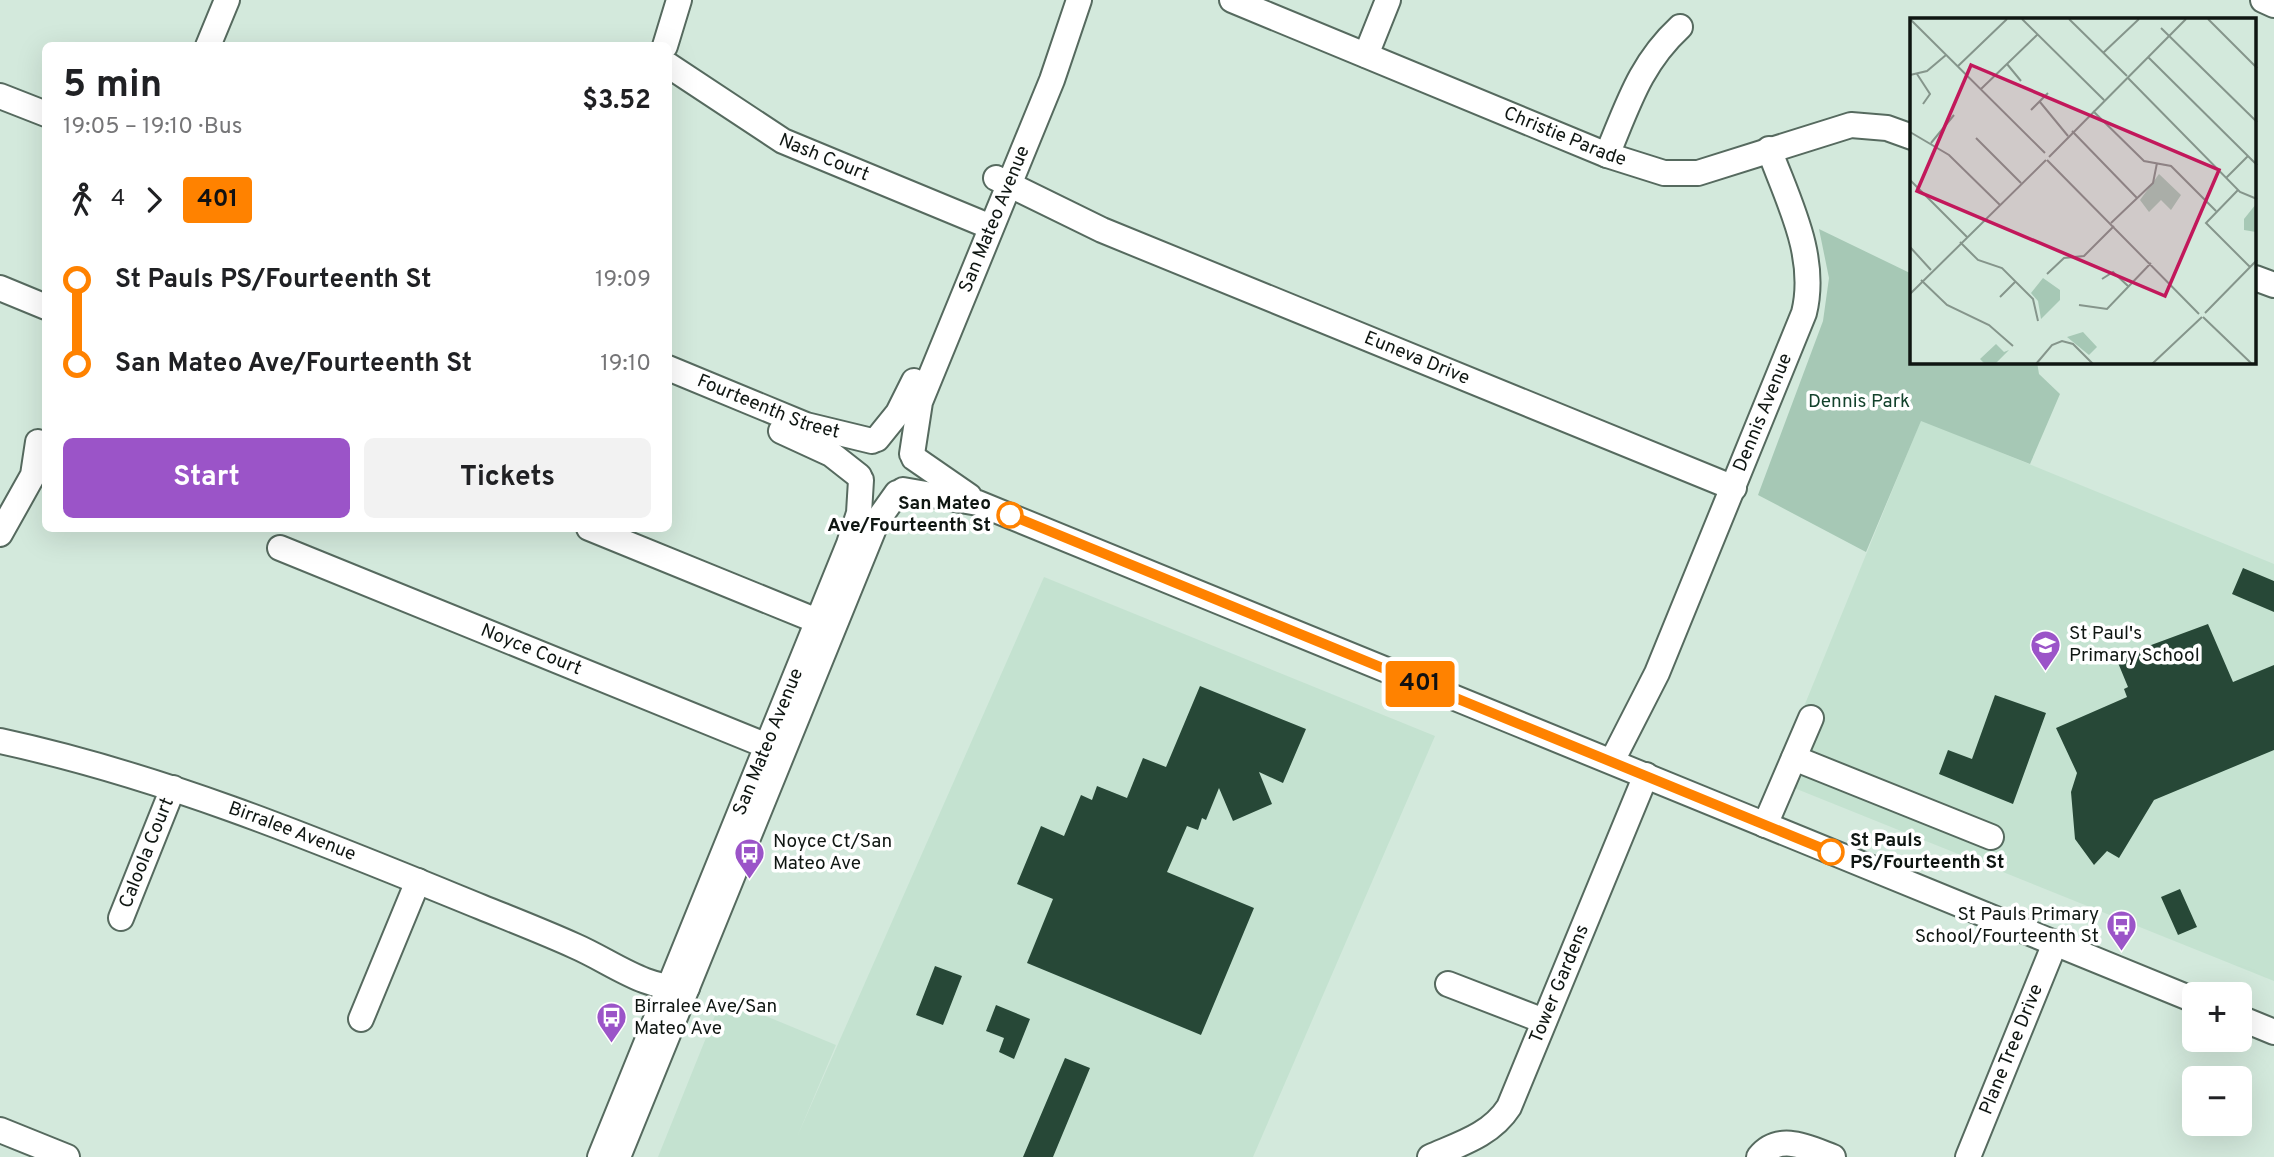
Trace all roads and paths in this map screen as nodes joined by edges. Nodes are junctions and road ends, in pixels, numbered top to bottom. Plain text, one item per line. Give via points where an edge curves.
1 (227, 0) edge
2 (679, 0) edge
3 (1079, 0) edge
4 (1232, 0) edge
5 (1388, 0) edge
6 (2263, 0) edge
7 (2274, 5) edge
8 (1681, 27) dead end
9 (210, 42) edge
10 (666, 42) edge
11 (1366, 55) junction
12 (672, 68) edge
13 (0, 96) edge
14 (42, 112) edge
15 (0, 113) edge
16 (42, 129) edge
17 (1910, 136) edge
18 (1769, 149) junction
19 (1607, 155) junction
20 (1000, 188) junction
21 (985, 225) junction
22 (2256, 278) edge
23 (2274, 285) edge
24 (0, 288) edge
25 (42, 305) edge
26 (672, 370) edge
27 (672, 387) edge
28 (875, 440) junction
29 (38, 442) dead end
30 (913, 456) junction
31 (860, 478) junction
32 (1734, 488) junction
33 (900, 491) junction
34 (978, 503) junction
35 (599, 532) edge
36 (0, 534) edge
37 (280, 548) dead end
38 (826, 624) junction
39 (1811, 718) dead end
40 (0, 741) edge
41 (775, 749) junction
42 (1794, 758) junction
43 (1628, 768) junction
44 (173, 788) junction
45 (1765, 825) junction
46 (1991, 837) dead end
47 (418, 881) junction
48 (121, 918) dead end
49 (2055, 943) junction
50 (1448, 984) dead end
51 (676, 985) junction
52 (2182, 995) edge
53 (361, 1019) dead end
54 (1544, 1021) junction
55 (2252, 1023) edge
56 (2274, 1032) edge
57 (0, 1130) edge
58 (24, 1149) edge
59 (67, 1157) edge
60 (600, 1157) edge
61 (618, 1157) edge
62 (1430, 1157) edge
63 (1759, 1157) edge
64 (1833, 1157) edge
65 (1968, 1157) edge

1 - 9 street
2 - 10 street
3 - 20 street, San Mateo Avenue via 1044,63
4 - 11 street, Christie Parade
5 - 11 street
6 - 7 street
8 - 19 street via 1661,45 1641,74
11 - 19 street, Christie Parade
12 - 21 street, Nash Court via 783,141
13 - 14 street
15 - 16 street
17 - 18 street, Christie Parade via 1887,128 1851,125
18 - 19 street, Christie Parade via 1698,173 1680,174
18 - 32 street, Dennis Avenue via 1802,242 1809,293
20 - 21 street, San Mateo Avenue
20 - 32 street, Euneva Drive
21 - 28 street, San Mateo Avenue via 908,396
21 - 30 street, San Mateo Avenue via 920,402
22 - 23 street
24 - 25 street
26 - 28 street, Fourteenth Street via 806,425
27 - 31 street, Fourteenth Street via 800,438 831,454
28 - 30 street via 901,442
28 - 31 street via 861,452
29 - 36 street via 33,475
30 - 33 street via 913,476
30 - 34 street
31 - 33 street via 872,492 889,495
31 - 38 street, San Mateo Avenue via 859,513
32 - 43 street, Dennis Avenue via 1657,673
33 - 34 street
33 - 38 street, San Mateo Avenue via 877,521
34 - 43 street
35 - 38 street
37 - 41 street, Noyce Court
38 - 41 street, San Mateo Avenue
39 - 42 street
40 - 44 street, Birralee Avenue
41 - 51 street, San Mateo Avenue
42 - 45 street
42 - 46 street
43 - 45 street
43 - 54 street, Tower Gardens
44 - 47 street, Birralee Avenue
44 - 48 street, Caloola Court
45 - 49 street
47 - 51 street, Birralee Avenue via 577,947 637,978
47 - 53 street
49 - 52 street
49 - 65 street, Plane Tree Drive
50 - 54 street
51 - 60 street, San Mateo Avenue
51 - 61 street, San Mateo Avenue
54 - 62 street, Tower Gardens via 1503,1117 1481,1135
55 - 56 street
57 - 58 street
58 - 59 street
63 - 64 street via 1785,1143

